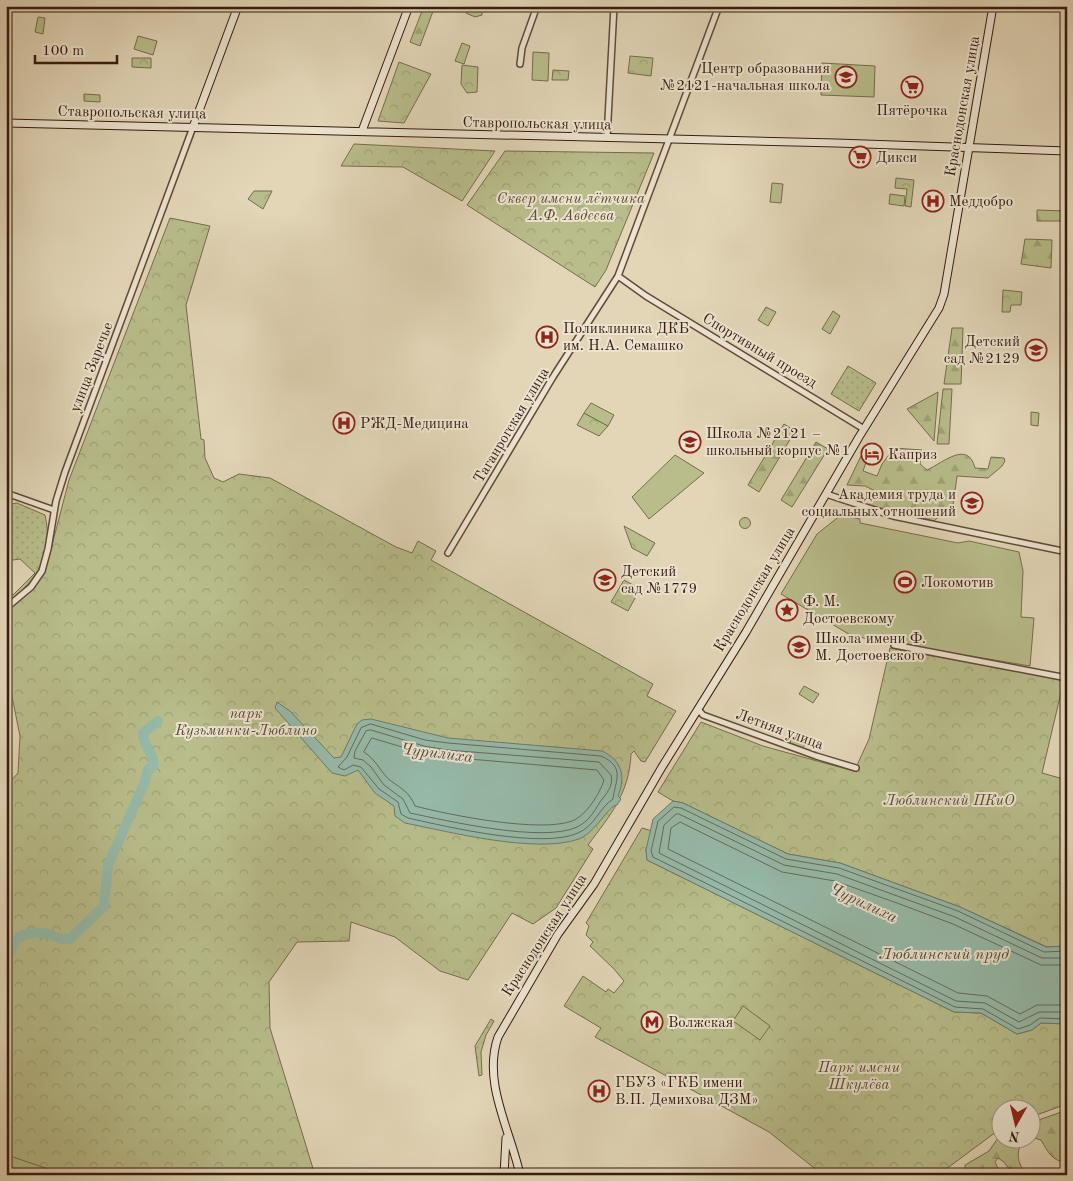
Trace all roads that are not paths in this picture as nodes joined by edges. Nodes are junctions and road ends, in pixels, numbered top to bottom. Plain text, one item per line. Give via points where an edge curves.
1 (238, 6) edge
2 (409, 6) edge
3 (537, 6) edge
4 (614, 6) edge
5 (719, 6) edge
6 (993, 6) edge
7 (520, 64) dead end
8 (6, 122) edge
9 (192, 127) junction
10 (362, 132) junction
11 (607, 138) junction
12 (669, 139) junction
13 (969, 148) junction
14 (1067, 151) edge
15 (618, 276) junction
16 (864, 429) junction
17 (6, 493) edge
18 (826, 494) junction
19 (54, 510) junction
20 (1067, 552) edge
21 (448, 553) dead end
22 (6, 608) edge
23 (894, 645) dead end
24 (1067, 678) edge
25 (698, 709) junction
26 (856, 768) dead end
27 (506, 1132) junction
28 (504, 1175) edge
29 (520, 1175) edge

1 - 9 main road
2 - 10 main road
3 - 7 street via 522,48
4 - 11 street
5 - 12 street, Таганрогская улица
6 - 13 main road, Краснодонская улица
8 - 9 main road, Ставропольская улица
9 - 10 main road, Ставропольская улица
9 - 19 street, улица Заречье
10 - 11 main road, Ставропольская улица
11 - 12 main road, Ставропольская улица
12 - 13 main road, Ставропольская улица
12 - 15 street, Таганрогская улица
13 - 14 main road, Ставропольская улица
13 - 16 main road, Краснодонская улица via 942,301
15 - 16 street, Спортивный проезд
15 - 21 street, Таганрогская улица
16 - 18 main road, Краснодонская улица
17 - 19 street
18 - 20 street via 893,516
18 - 25 main road, Краснодонская улица
19 - 22 street, улица Заречье via 42,571 31,587
23 - 24 street
25 - 26 street, Летняя улица via 703,715
25 - 27 main road, Краснодонская улица via 498,1037 494,1072
27 - 28 main road
27 - 29 main road

